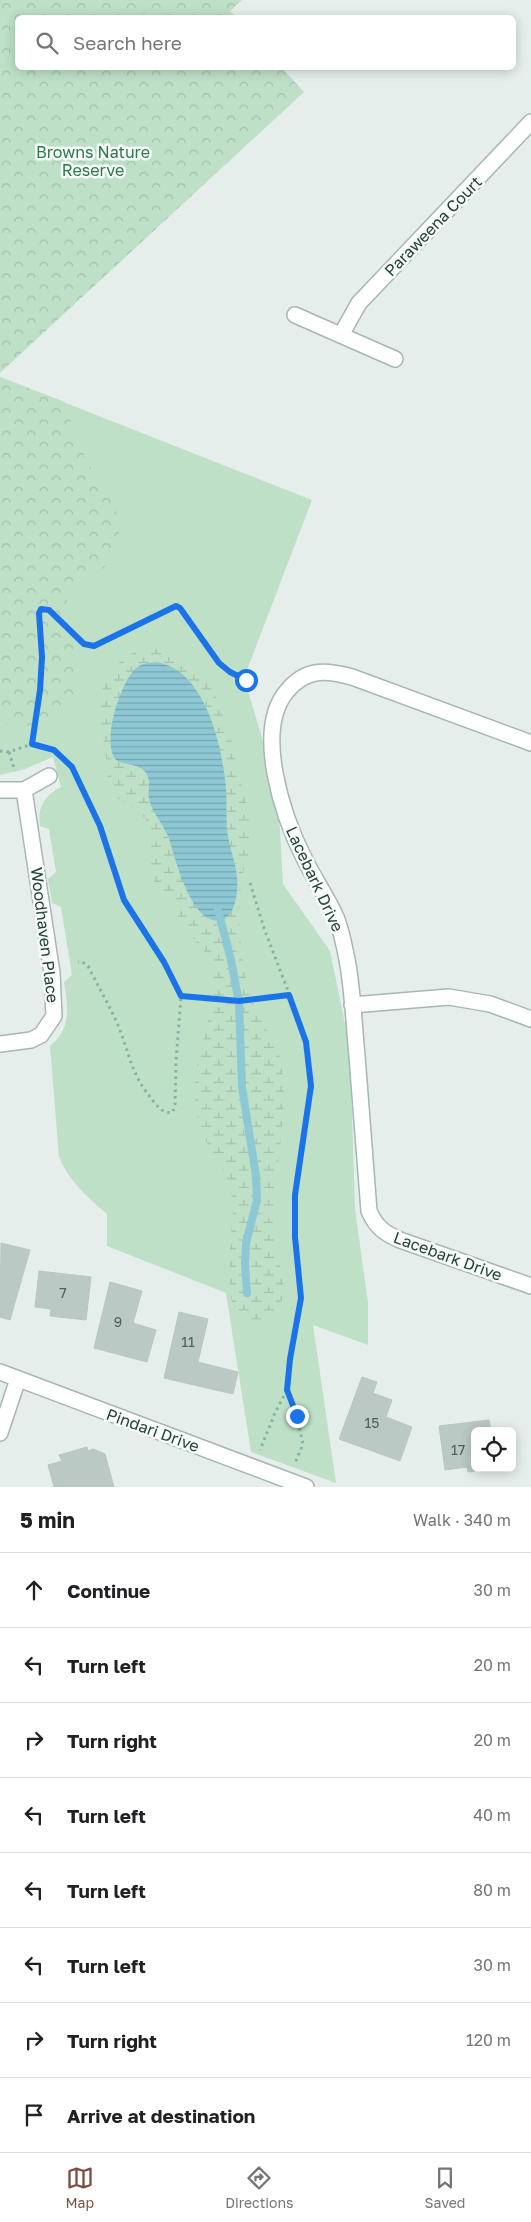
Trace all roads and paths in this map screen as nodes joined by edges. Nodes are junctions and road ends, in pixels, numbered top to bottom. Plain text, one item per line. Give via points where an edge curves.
1 (531, 122) edge
2 (295, 315) dead end
3 (341, 335) junction
4 (395, 359) dead end
5 (246, 680) dead end
6 (531, 743) edge
7 (32, 744) junction
8 (0, 751) edge
9 (49, 776) dead end
10 (0, 790) edge
11 (24, 790) junction
12 (250, 883) dead end
13 (78, 962) dead end
14 (289, 995) junction
15 (181, 996) junction
16 (352, 1005) junction
17 (531, 1019) edge
18 (0, 1044) edge
19 (531, 1286) edge
20 (0, 1372) edge
21 (18, 1379) junction
22 (287, 1390) junction
23 (0, 1433) edge
24 (254, 1467) junction
25 (286, 1479) junction
26 (306, 1487) edge

1 - 3 street, Paraweena Court via 359,303
2 - 3 street
3 - 4 street
5 - 7 path via 219,663 176,606 94,646 84,644 49,610 41,609 41,680
6 - 16 street, Lacebark Drive via 331,671 312,673 296,680 284,694 276,713 272,738 280,796 305,861 336,918 348,966
7 - 8 path via 9,752
7 - 15 path via 54,750 72,767 100,826 124,900 164,962
9 - 11 street
10 - 11 street
11 - 18 street, Woodhaven Place via 52,973 54,1016 41,1035 31,1040
12 - 14 path
13 - 15 path via 88,966 117,1025 140,1083 160,1109 170,1113 175,1104
14 - 15 path via 239,1001
14 - 22 path via 306,1042 311,1086 296,1184 295,1237 301,1298
16 - 17 street via 449,997 490,1004
16 - 19 street, Lacebark Drive via 369,1211 376,1225 400,1240
20 - 21 street, Pindari Drive
21 - 23 street
21 - 24 street, Pindari Drive
22 - 24 path
22 - 25 path via 303,1444
24 - 25 street, Pindari Drive
25 - 26 street, Pindari Drive

